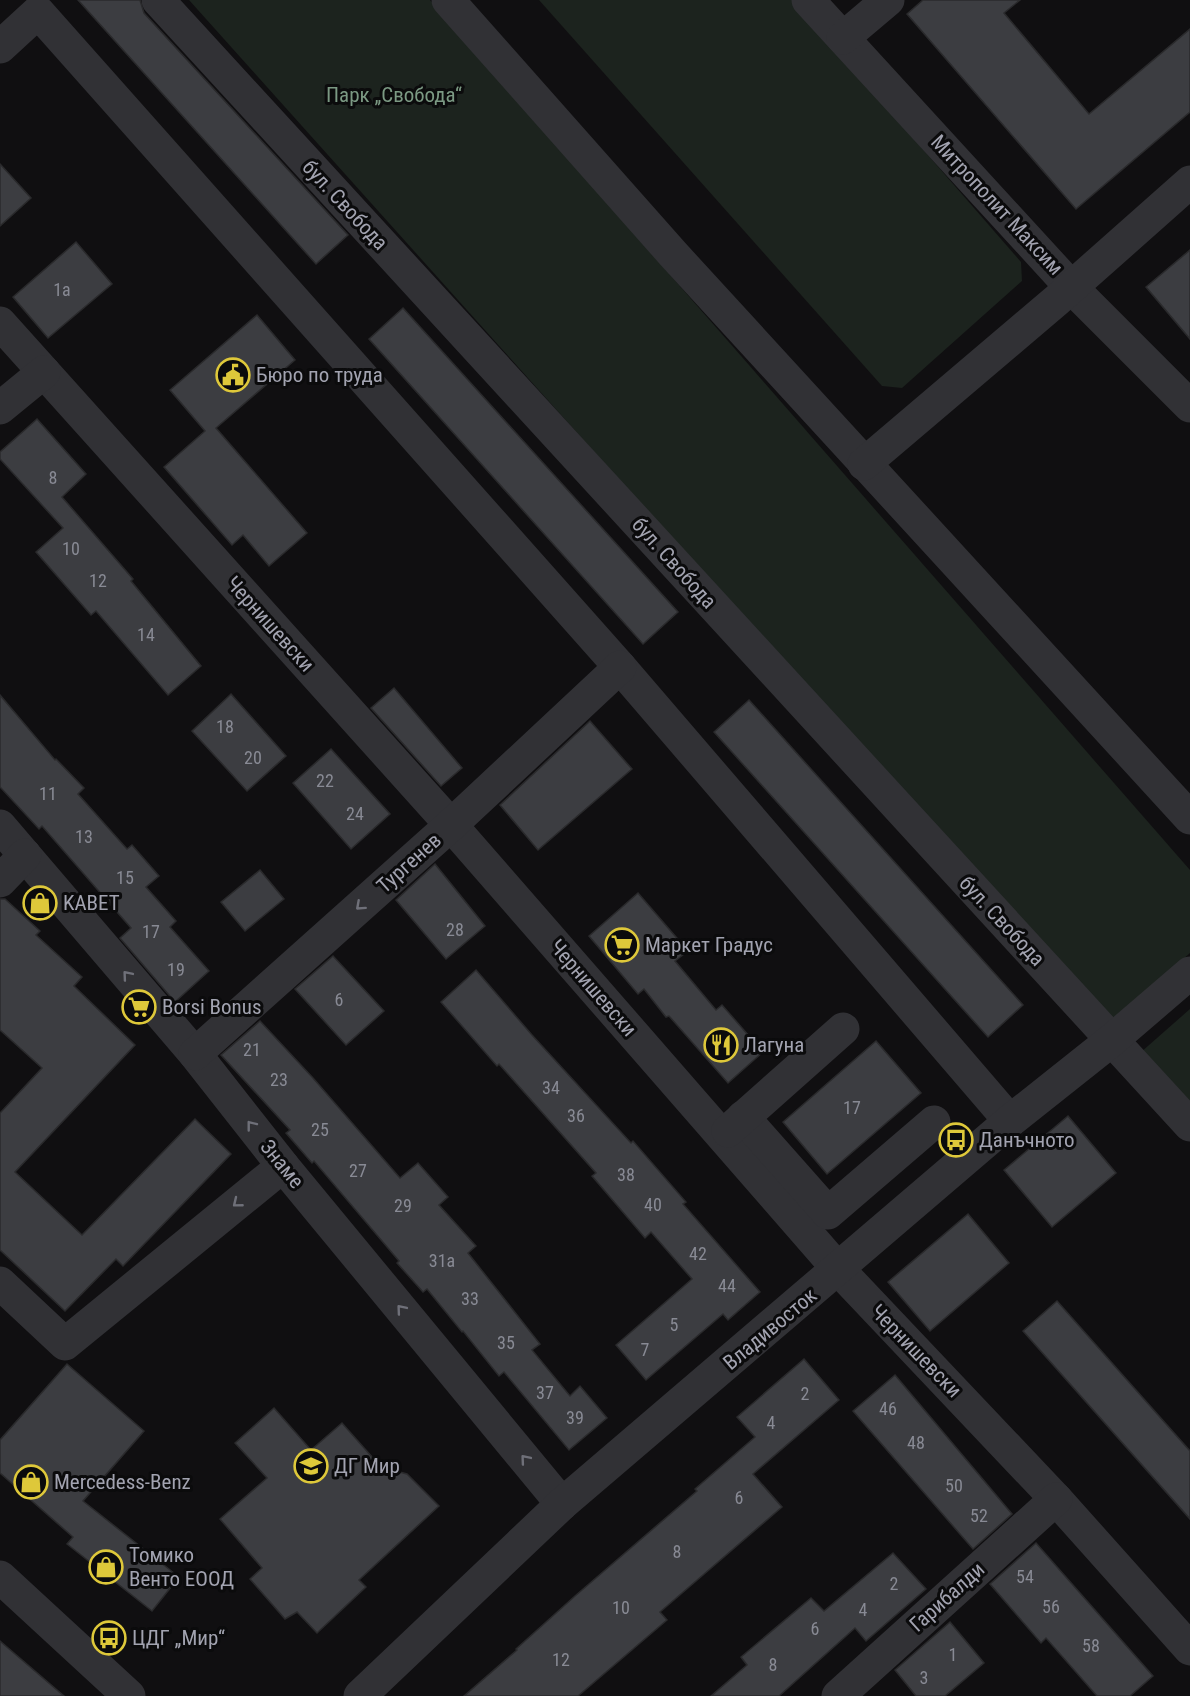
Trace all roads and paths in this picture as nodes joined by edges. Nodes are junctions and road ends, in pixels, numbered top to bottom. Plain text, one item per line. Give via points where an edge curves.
1 (158, 0) edge
2 (448, 0) edge
3 (808, 0) edge
4 (888, 0) edge
5 (843, 38) junction
6 (0, 47) edge
7 (1190, 182) edge
8 (1072, 288) junction
9 (0, 323) edge
10 (44, 372) junction
11 (1190, 406) edge
12 (0, 408) edge
13 (864, 464) junction
14 (620, 667) junction
15 (1190, 818) edge
16 (451, 825) junction
17 (0, 826) edge
18 (25, 855) junction
19 (0, 881) edge
20 (1190, 973) edge
21 (843, 1029) dead end
22 (1112, 1040) junction
23 (195, 1054) junction
24 (1010, 1121) junction
25 (934, 1122) dead end
26 (1190, 1125) edge
27 (733, 1127) junction
28 (283, 1166) junction
29 (839, 1270) junction
30 (0, 1283) edge
31 (0, 1309) edge
32 (37, 1343) dead end
33 (1056, 1499) junction
34 (562, 1504) junction
35 (0, 1577) edge
36 (1190, 1649) edge
37 (129, 1696) edge
38 (360, 1696) edge
39 (838, 1696) edge

1 - 22 street, бул. Свобода
2 - 13 street
3 - 5 street, Митрополит Максим
4 - 5 street
5 - 8 street, Митрополит Максим
6 - 14 street via 38,12
7 - 8 street
8 - 11 street, Митрополит Максим
8 - 13 street
9 - 10 street, Чернишевски
10 - 12 street
10 - 16 street, Чернишевски
13 - 15 street
14 - 16 street, Тургенев
14 - 24 street
16 -> 23 street, Тургенев
16 - 27 street, Чернишевски
17 - 18 street, Знаме
18 - 19 street
23 -> 18 street, Знаме
20 - 22 street, Владивосток
21 - 27 street
22 - 24 street, Владивосток
22 - 26 street, бул. Свобода
28 -> 23 street, Знаме
24 - 29 street, Владивосток
25 - 27 street via 828,1213
27 - 29 street, Чернишевски
28 -> 30 street via 65,1344
34 -> 28 street, Знаме
29 - 33 street, Чернишевски
29 - 34 street, Владивосток
31 - 32 street
33 - 36 street, Чернишевски
33 - 39 street, Гарибалди
34 - 38 street, Владивосток
35 - 37 street

